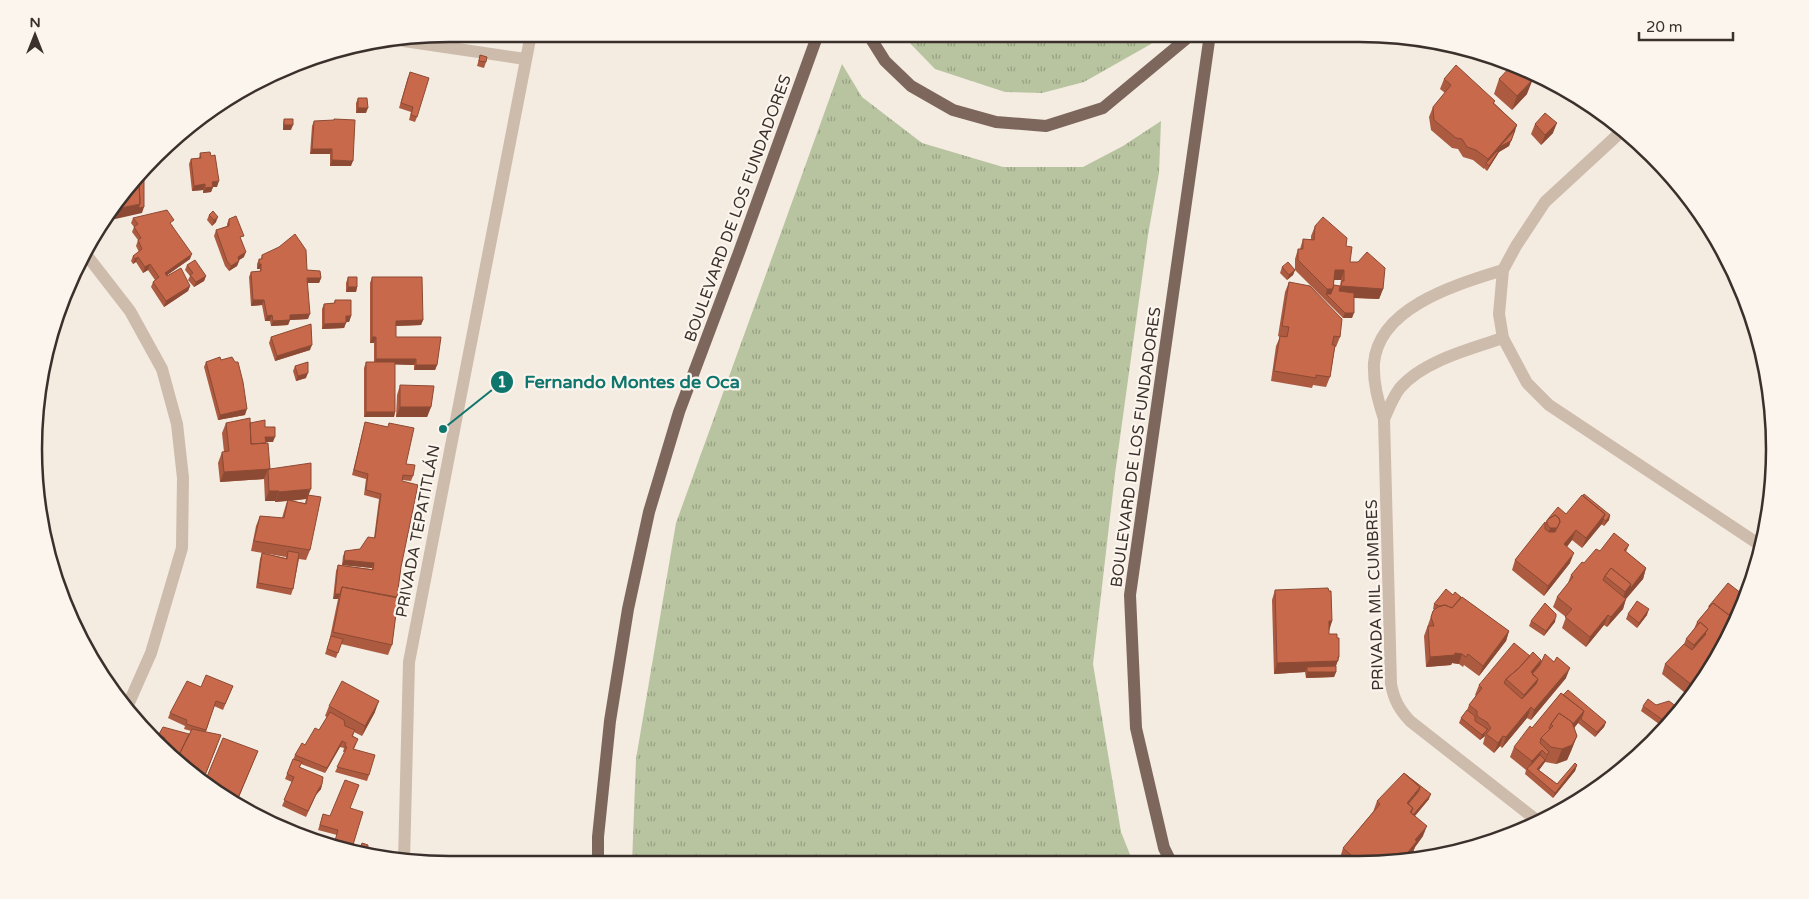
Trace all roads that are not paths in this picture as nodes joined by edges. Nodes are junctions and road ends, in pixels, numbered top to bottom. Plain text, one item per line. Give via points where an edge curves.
1 (529, 42) edge
2 (815, 42) edge
3 (873, 42) edge
4 (1182, 42) edge
5 (1209, 42) edge
6 (420, 43) edge
7 (525, 59) junction
8 (1617, 135) edge
9 (90, 259) edge
10 (1503, 270) junction
11 (1503, 338) junction
12 (1384, 419) junction
13 (1756, 542) edge
14 (130, 701) edge
15 (1534, 818) edge
16 (404, 854) edge
17 (598, 856) edge
18 (1168, 856) edge

1 - 7 street, PRIVADA TEPATITLÁN
2 - 17 main road, BOULEVARD DE LOS FUNDADORES via 679,412 649,512 628,609 610,720
3 - 4 main road via 884,61 912,86 953,110 996,122 1046,126 1104,108
5 - 18 main road, BOULEVARD DE LOS FUNDADORES via 1130,595 1136,728
6 - 7 street
7 - 16 street, PRIVADA TEPATITLÁN via 409,662
8 - 10 street via 1545,202
9 - 14 street via 130,311 162,369 177,424 184,478 182,548 151,653
10 - 11 street via 1499,314
10 - 12 street, PRIVADA MIL CUMBRES via 1432,295 1416,304 1387,331 1377,352 1374,369
11 - 12 street, PRIVADA MIL CUMBRES via 1455,355 1410,378 1390,403
11 - 13 street via 1527,383 1549,405
12 - 15 street, PRIVADA MIL CUMBRES via 1393,697 1398,708 1410,720

